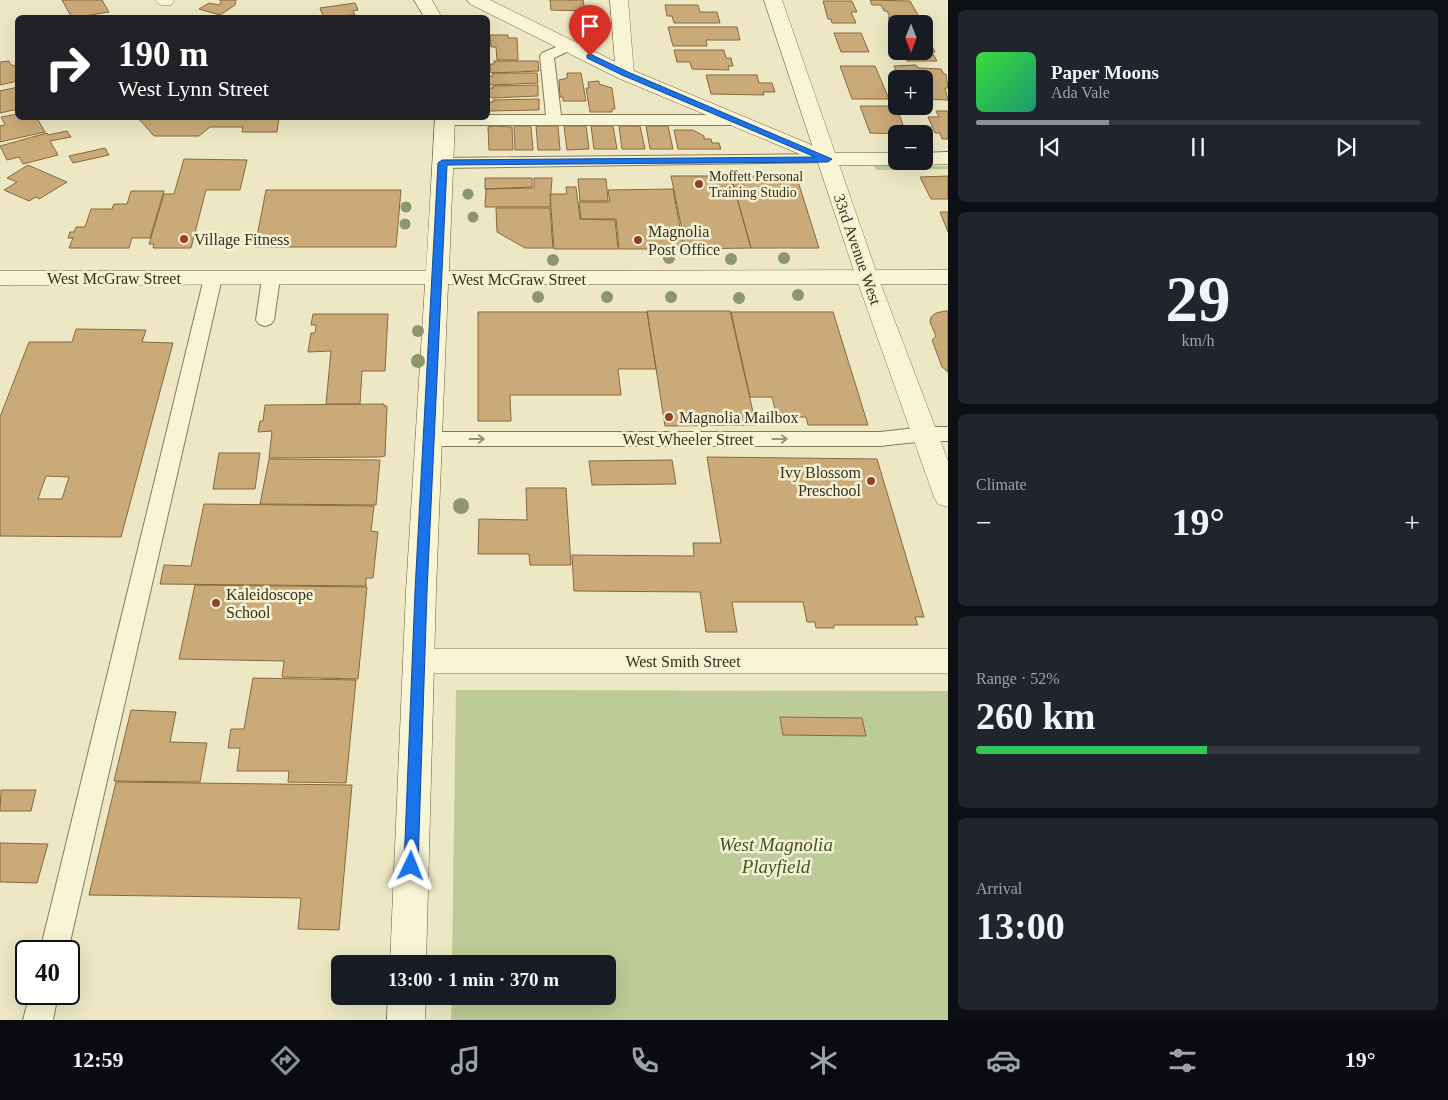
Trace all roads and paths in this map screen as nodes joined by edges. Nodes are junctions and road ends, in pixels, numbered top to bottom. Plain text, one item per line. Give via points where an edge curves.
1 (423, 0) edge
2 (619, 0) edge
3 (773, 0) edge
4 (484, 4) edge
5 (432, 15) edge
6 (473, 15) edge
7 (568, 46) junction
8 (625, 74) junction
9 (490, 119) edge
10 (445, 120) edge
11 (554, 120) junction
12 (734, 120) junction
13 (933, 158) edge
14 (948, 158) edge
15 (828, 159) junction
16 (888, 159) edge
17 (442, 163) junction
18 (0, 278) edge
19 (213, 278) junction
20 (271, 278) junction
21 (867, 278) junction
22 (948, 278) edge
23 (436, 279) junction
24 (265, 320) dead end
25 (925, 434) junction
26 (948, 434) edge
27 (428, 439) junction
28 (948, 497) edge
29 (418, 661) junction
30 (948, 661) edge
31 (57, 940) edge
32 (408, 955) edge
33 (41, 1005) edge
34 (407, 1005) edge
35 (38, 1020) edge
36 (406, 1020) edge

1 - 5 street
2 - 8 street
3 - 15 street, 33rd Avenue West
4 - 6 street
4 - 7 street
7 - 8 street
7 - 11 lane via 547,56
8 - 12 street
9 - 11 lane
10 - 17 street
11 - 12 lane
12 - 15 street
13 - 14 street
15 - 16 street
15 - 17 lane
15 - 21 street, 33rd Avenue West
17 - 23 street
18 - 19 street, West McGraw Street
19 - 20 street, West McGraw Street
19 - 31 lane
20 - 23 street, West McGraw Street
20 - 24 lane
21 - 22 street, West McGraw Street
21 - 23 street, West McGraw Street
21 - 25 street, 33rd Avenue West
23 - 27 street
25 - 26 lane, West Wheeler Street
27 -> 25 lane, West Wheeler Street via 880,439
25 - 28 street, 33rd Avenue West
27 - 29 street
29 - 30 street, West Smith Street
29 - 32 street
33 - 35 lane
34 - 36 street

